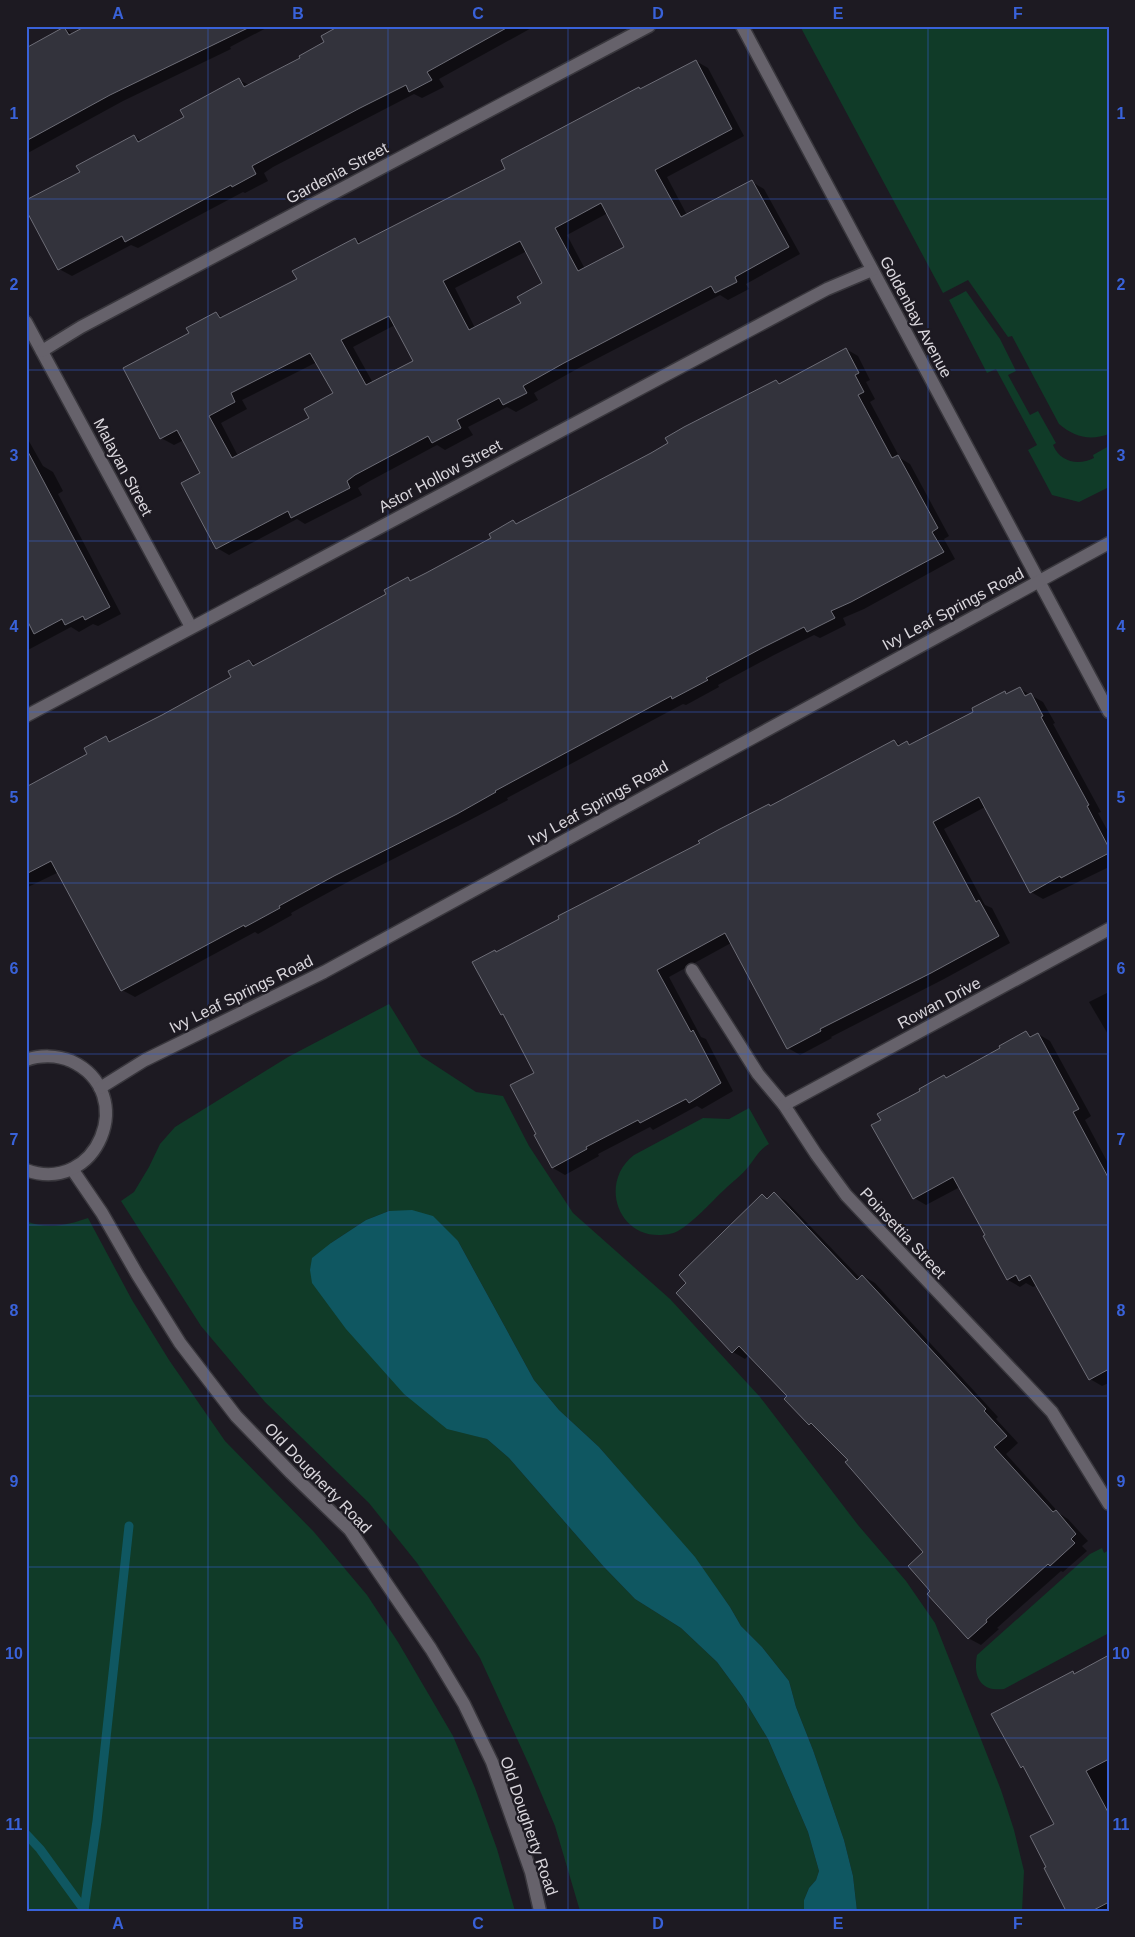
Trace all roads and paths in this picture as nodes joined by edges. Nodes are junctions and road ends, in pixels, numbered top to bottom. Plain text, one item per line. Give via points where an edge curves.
1 (649, 26) edge
2 (742, 26) edge
3 (872, 270) junction
4 (26, 322) edge
5 (42, 350) junction
6 (1109, 543) edge
7 (1039, 582) junction
8 (190, 627) junction
9 (1109, 712) edge
10 (26, 716) edge
11 (1109, 929) edge
12 (692, 970) dead end
13 (26, 1060) edge
14 (100, 1088) junction
15 (784, 1105) junction
16 (26, 1170) edge
17 (72, 1170) junction
18 (1109, 1504) edge
19 (540, 1911) edge

1 - 5 street, Gardenia Street
2 - 3 street, Goldenbay Avenue
3 - 7 street, Goldenbay Avenue
3 - 8 street, Astor Hollow Street via 827,289
4 - 5 street, Malayan Street
5 - 8 street, Malayan Street
6 - 7 street, Ivy Leaf Springs Road
7 - 9 street, Goldenbay Avenue
7 - 14 street, Ivy Leaf Springs Road via 324,972 145,1060
8 - 10 street, Astor Hollow Street
11 - 15 street, Rowan Drive
12 - 15 street, Poinsettia Street via 758,1074
13 - 14 street via 48,1056 64,1058 91,1074
14 - 17 street via 105,1103 104,1135 86,1161
15 - 18 street, Poinsettia Street via 846,1195 1052,1412
16 - 17 street via 36,1174
17 - 19 street, Old Dougherty Road via 186,1350 236,1416 350,1530 431,1649 464,1704 492,1762 531,1872

